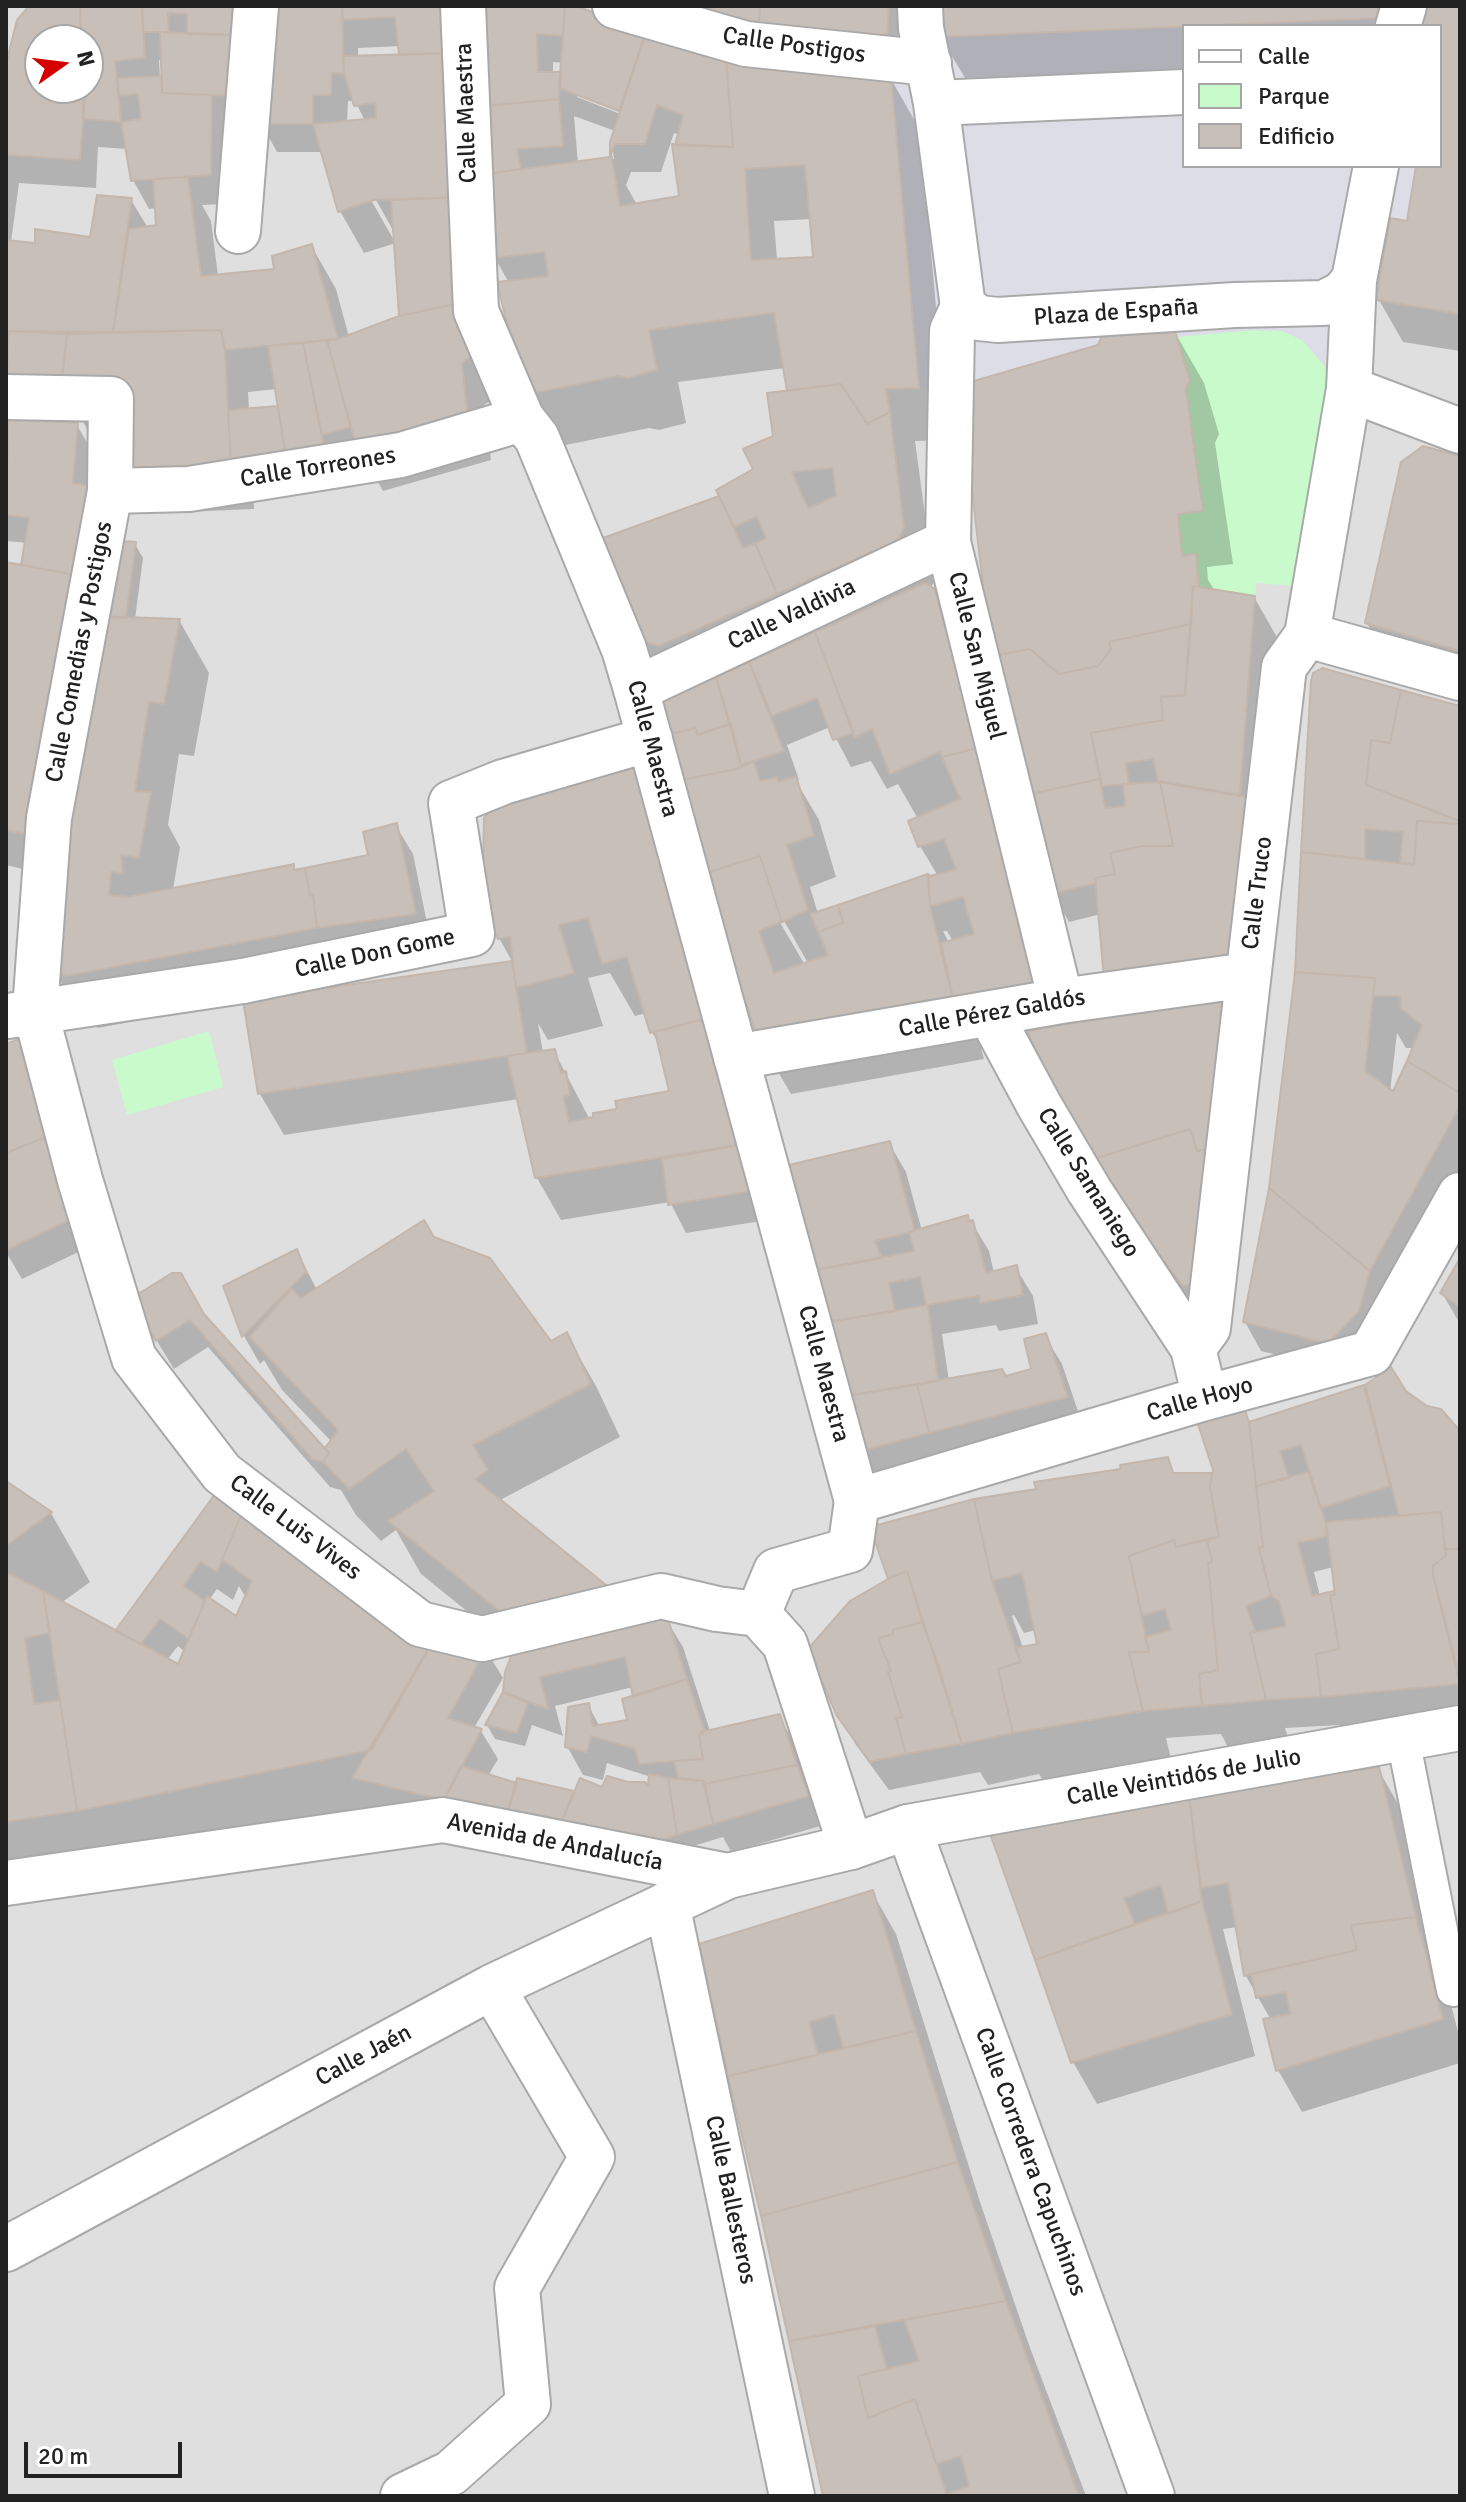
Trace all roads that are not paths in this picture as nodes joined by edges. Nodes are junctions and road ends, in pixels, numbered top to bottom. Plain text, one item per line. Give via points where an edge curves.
1 (256, 6) edge
2 (463, 6) edge
3 (615, 6) edge
4 (920, 6) edge
5 (932, 83) junction
6 (1182, 92) edge
7 (1376, 168) edge
8 (238, 231) dead end
9 (1354, 280) junction
10 (963, 307) junction
11 (1349, 389) junction
12 (6, 397) edge
13 (522, 419) junction
14 (1460, 431) edge
15 (110, 491) junction
16 (948, 542) junction
17 (1307, 635) junction
18 (1460, 678) edge
19 (636, 689) junction
20 (650, 739) junction
21 (1248, 975) junction
22 (1061, 1001) junction
23 (20, 1013) edge
24 (990, 1014) junction
25 (736, 1057) junction
26 (1460, 1195) edge
27 (1193, 1348) junction
28 (1205, 1398) junction
29 (857, 1501) junction
30 (758, 1614) junction
31 (1460, 1728) edge
32 (1403, 1739) junction
33 (908, 1827) junction
34 (851, 1847) junction
35 (728, 1876) junction
36 (6, 1883) edge
37 (667, 1904) junction
38 (492, 1987) junction
39 (1453, 1990) dead end
40 (6, 2249) edge
41 (403, 2496) edge
42 (792, 2496) edge
43 (1152, 2496) edge

1 - 8 street
2 - 13 street, Calle Maestra via 476,311
3 - 5 street, Calle Postigos via 746,44
4 - 5 street
5 - 6 street
5 - 10 street
7 - 9 street
9 - 10 street, Plaza de España via 1324,303 998,320 979,318
9 - 11 street, Calle Truco
10 - 16 street, Calle San Miguel via 952,331
11 - 14 street
11 - 17 street, Calle Truco
12 - 15 street, Calle Comedias y Postigos via 111,399
13 - 15 street, Calle Torreones via 401,455 189,489
13 - 19 street, Calle Maestra via 537,438
15 - 23 street, Calle Comedias y Postigos via 49,818
16 - 19 street, Calle Valdivia
16 - 22 street, Calle San Miguel
17 - 18 street
17 - 21 street, Calle Truco via 1284,667
19 - 20 street, Calle Maestra
20 - 23 street, Calle Don Gome via 503,782 451,803 472,934 243,981
20 - 25 street, Calle Maestra
21 - 22 street, Calle Pérez Galdós
21 - 27 street, Calle Truco via 1208,1328
22 - 24 street, Calle Pérez Galdós
23 - 30 street, Calle Luis Vives via 80,1180 134,1358 222,1473 420,1624 482,1639 661,1596
24 - 25 street, Calle Pérez Galdós
24 - 27 street, Calle Samaniego via 1089,1190
25 - 29 street, Calle Maestra
26 - 28 street, Calle Hoyo via 1371,1353
27 - 28 street
28 - 29 street, Calle Hoyo
29 - 30 street via 850,1550 776,1571
30 - 34 street via 785,1644
31 - 32 street, Calle Veintidós de Julio
32 - 33 street, Calle Veintidós de Julio
32 - 39 lane
33 - 34 street, Avenida de Andalucía
33 - 43 street, Calle Corredera Capuchinos
34 - 35 street, Avenida de Andalucía
35 - 36 street, Avenida de Andalucía via 443,1820
35 - 37 street, Calle Jaén
37 - 38 street, Calle Jaén
37 - 42 street, Calle Ballesteros
38 - 40 street, Calle Jaén
38 - 41 street via 592,2157 517,2288 528,2404 451,2473

